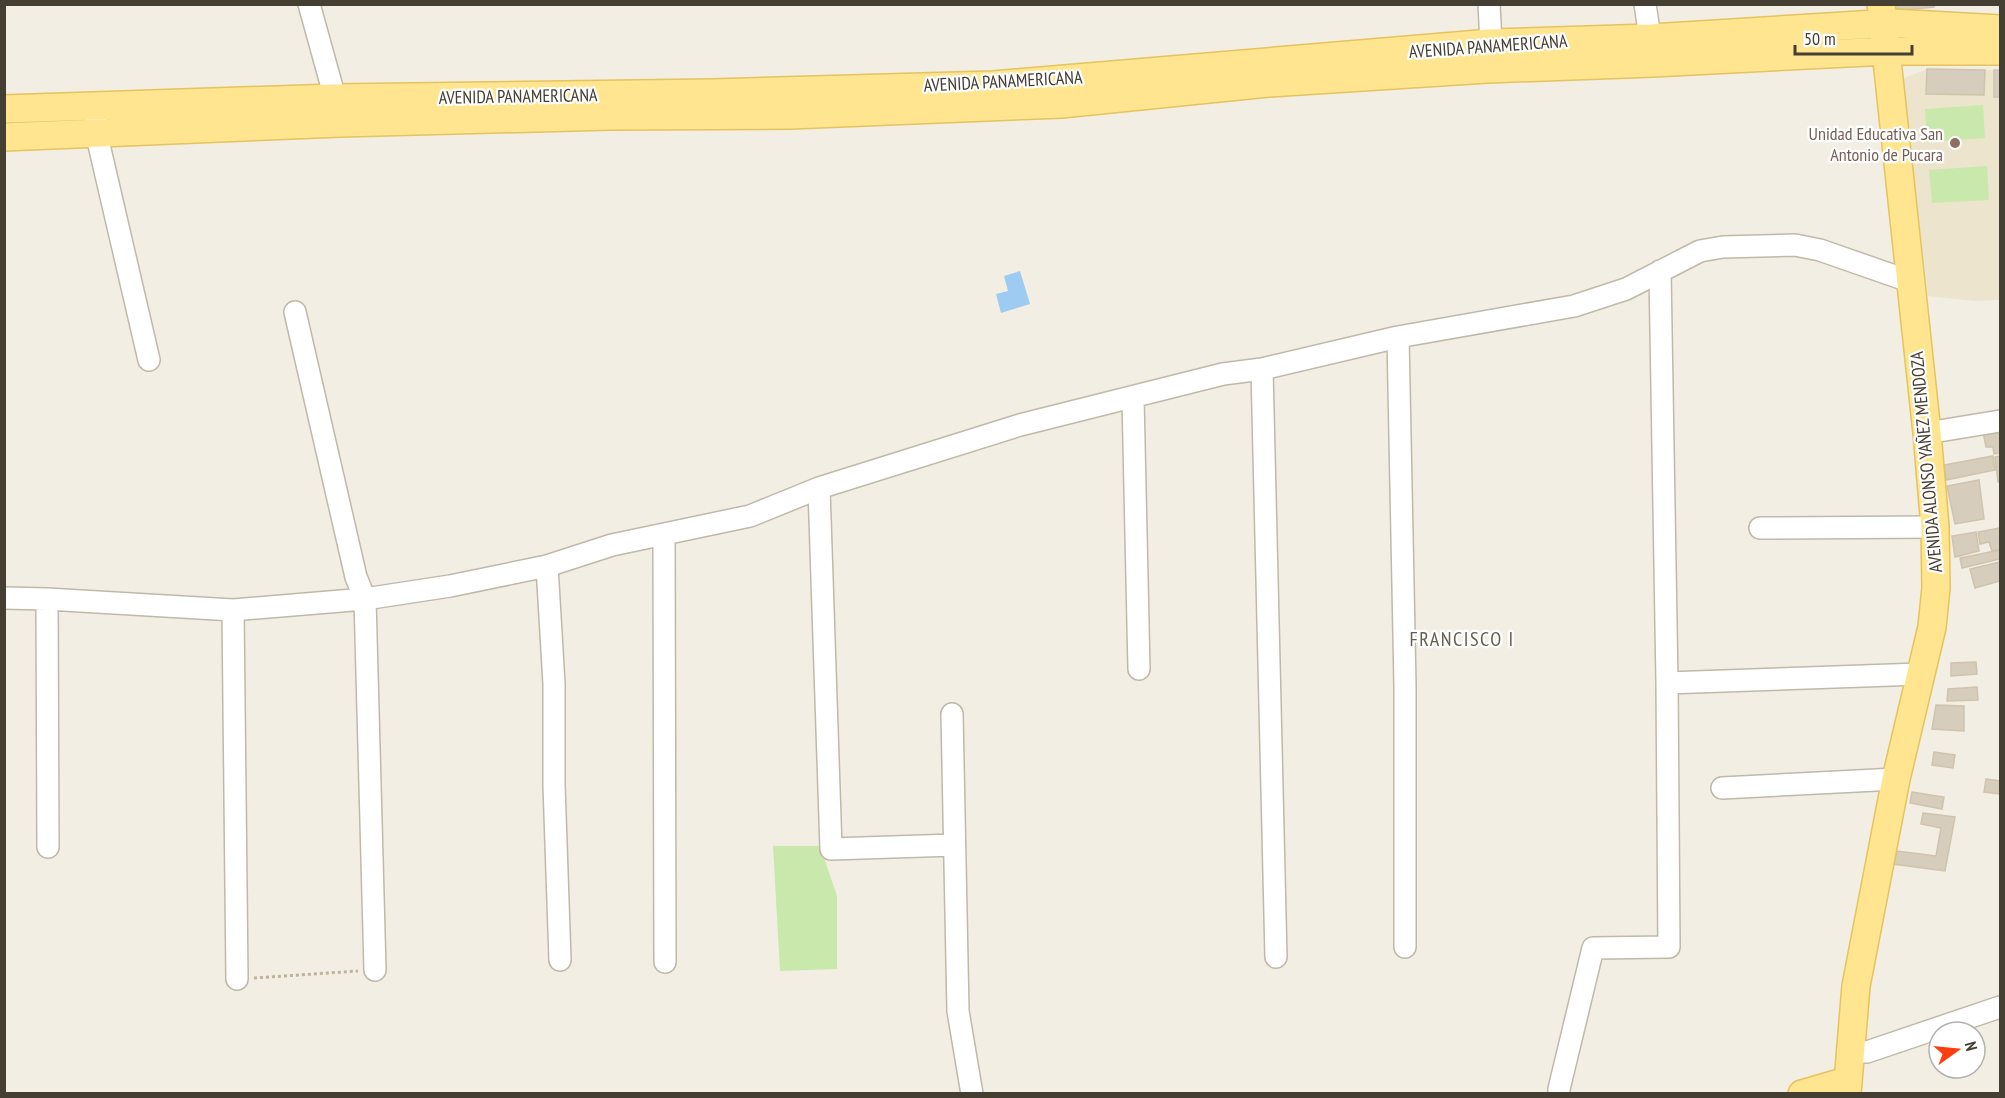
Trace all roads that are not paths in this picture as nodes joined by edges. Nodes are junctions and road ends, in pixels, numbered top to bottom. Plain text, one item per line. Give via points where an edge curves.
1 (309, 4) edge
2 (1489, 4) edge
3 (1645, 4) edge
4 (1882, 14) edge
5 (2001, 28) edge
6 (1491, 43) junction
7 (1652, 51) junction
8 (1887, 51) junction
9 (2001, 51) edge
10 (1438, 60) junction
11 (334, 98) junction
12 (95, 105) junction
13 (4, 108) edge
14 (503, 108) junction
15 (254, 113) junction
16 (96, 132) junction
17 (4, 136) edge
18 (1660, 271) junction
19 (1910, 282) junction
20 (295, 312) dead end
21 (1398, 337) junction
22 (149, 360) dead end
23 (1262, 369) junction
24 (1132, 398) junction
25 (2001, 421) edge
26 (1927, 433) junction
27 (819, 488) junction
28 (1935, 527) junction
29 (1760, 528) dead end
30 (664, 534) junction
31 (547, 566) junction
32 (4, 598) edge
33 (47, 599) junction
34 (365, 599) junction
35 (233, 610) junction
36 (1139, 669) dead end
37 (1920, 674) junction
38 (1667, 683) junction
39 (952, 714) dead end
40 (1896, 779) junction
41 (1722, 788) dead end
42 (954, 845) junction
43 (48, 847) dead end
44 (1405, 947) dead end
45 (1276, 957) dead end
46 (560, 960) dead end
47 (665, 962) dead end
48 (375, 970) road end
49 (237, 979) road end
50 (2001, 1007) edge
51 (1850, 1052) junction
52 (1847, 1087) edge
53 (972, 1094) edge
54 (1559, 1094) edge
55 (1802, 1094) edge

1 - 11 street
2 - 6 street
3 - 7 street
4 - 5 main road, AVENIDA PANAMERICANA
4 - 7 main road, AVENIDA PANAMERICANA
4 - 8 main road, AVENIDA ALONSO YAÑEZ MENDOZA
6 - 7 main road, AVENIDA PANAMERICANA
6 - 10 main road, AVENIDA PANAMERICANA
7 - 8 main road, AVENIDA PANAMERICANA
7 - 10 main road, AVENIDA PANAMERICANA
8 - 9 main road, AVENIDA PANAMERICANA
8 - 19 main road, AVENIDA ALONSO YAÑEZ MENDOZA
10 - 14 main road, AVENIDA PANAMERICANA via 1164,82 1061,104
11 - 14 main road, AVENIDA PANAMERICANA
11 - 15 main road, AVENIDA PANAMERICANA
12 - 13 main road, AVENIDA PANAMERICANA
12 - 15 main road, AVENIDA PANAMERICANA
12 - 16 street
14 - 15 main road, AVENIDA PANAMERICANA
15 - 16 main road, AVENIDA PANAMERICANA
16 - 17 main road, AVENIDA PANAMERICANA
16 - 22 street
18 - 19 street via 1700,251 1795,244
18 - 21 street via 1626,289 1574,306
18 - 38 street
19 - 26 main road, AVENIDA ALONSO YAÑEZ MENDOZA
20 - 34 street via 356,577
21 - 23 street
21 - 44 street via 1405,685
23 - 24 street via 1223,374
23 - 45 street
24 - 27 street via 1020,426
24 - 36 street
25 - 26 street
26 - 28 main road, AVENIDA ALONSO YAÑEZ MENDOZA
27 - 30 street via 750,516
27 - 42 street via 831,849
28 - 29 street
28 - 37 main road, AVENIDA ALONSO YAÑEZ MENDOZA via 1935,598
30 - 31 street via 612,545
30 - 47 street
31 - 34 street
31 - 46 street via 554,684
32 - 33 street
33 - 35 street
33 - 43 street
34 - 35 street
34 - 48 street
35 - 49 street
37 - 38 street
37 - 40 main road, AVENIDA ALONSO YAÑEZ MENDOZA
38 - 54 street via 1669,947 1593,948
39 - 42 street
40 - 41 street
40 - 51 main road, AVENIDA ALONSO YAÑEZ MENDOZA via 1856,986
42 - 53 street via 958,1011
50 - 51 street via 1867,1052
51 - 52 main road, AVENIDA ALONSO YAÑEZ MENDOZA
52 - 55 main road

